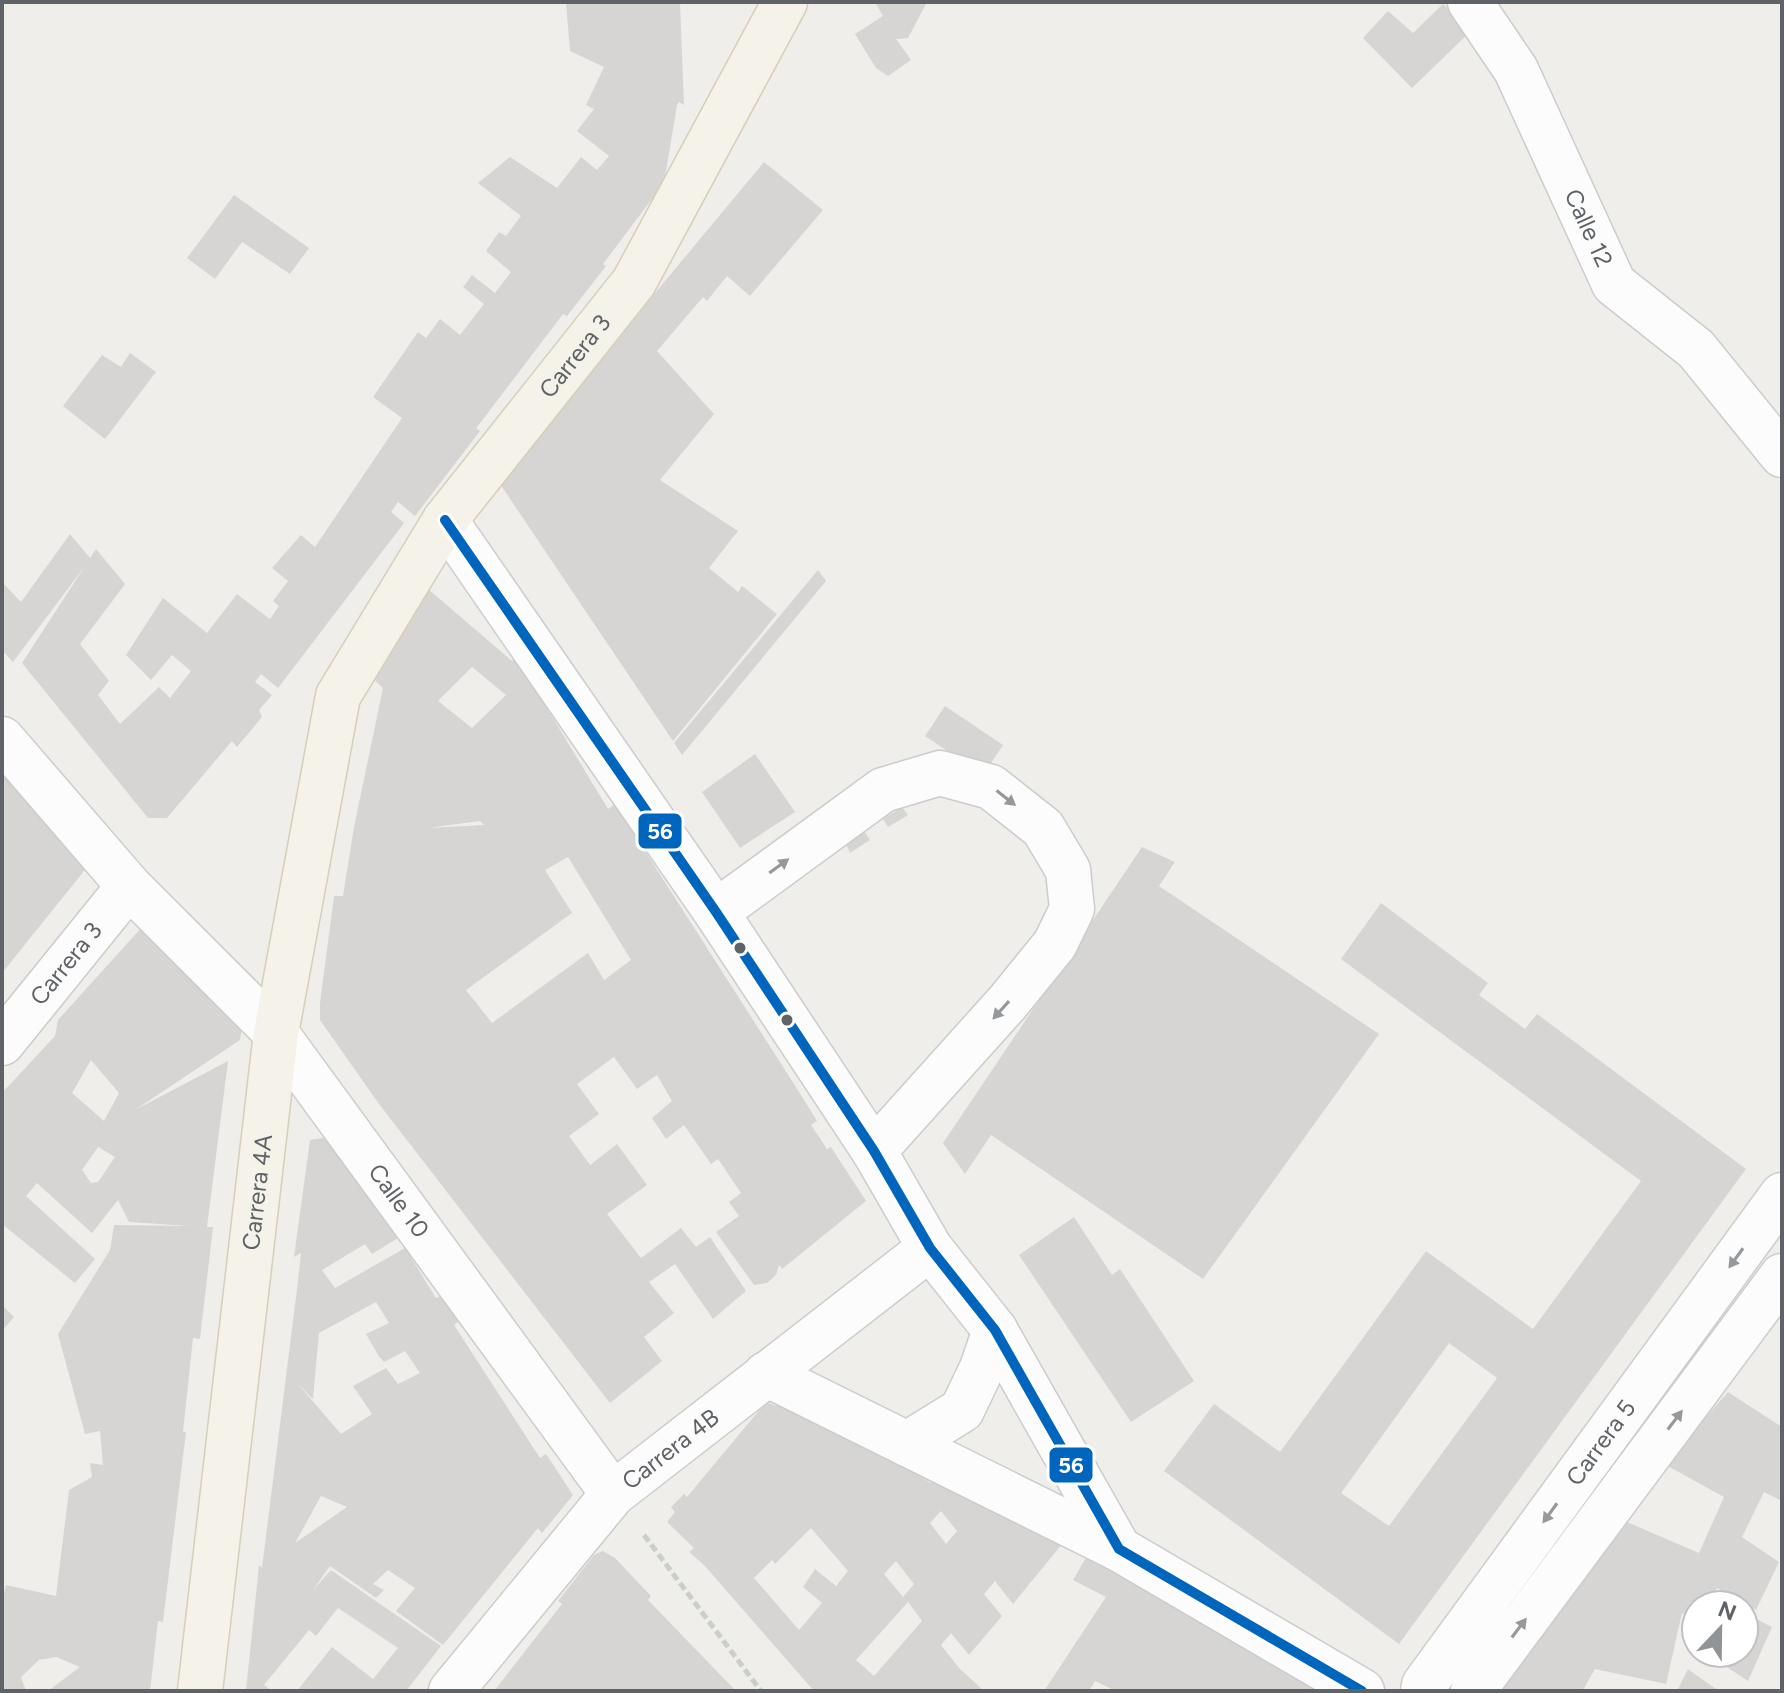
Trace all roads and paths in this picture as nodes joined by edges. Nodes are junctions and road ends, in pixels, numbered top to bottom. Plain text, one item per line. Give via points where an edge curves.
1 (1470, 2) edge
2 (777, 8) edge
3 (1782, 455) edge
4 (445, 520) junction
5 (338, 696) joint
6 (2, 739) edge
7 (129, 886) junction
8 (716, 912) junction
9 (276, 1033) junction
10 (2, 1043) edge
11 (874, 1151) junction
12 (1782, 1195) edge
13 (930, 1248) junction
14 (1782, 1276) edge
15 (995, 1330) junction
16 (766, 1374) junction
17 (907, 1444) junction
18 (613, 1494) junction
19 (1119, 1549) junction
20 (200, 1691) edge
21 (451, 1691) edge
22 (761, 1691) edge
23 (1362, 1691) edge
24 (1423, 1691) edge
25 (1473, 1691) edge

1 - 3 street, Calle 12 via 1516,70 1614,284 1696,349
2 - 4 main road, Carrera 3 via 634,282
4 - 5 main road, Carrera 3
4 - 8 street
5 - 9 main road, Carrera 4A
6 - 7 street, Calle 10
7 - 9 street, Calle 10
7 - 10 street, Carrera 3
8 - 11 street
8 -> 11 street via 883,790 940,773 991,787 1043,828 1068,870 1072,909 1055,944
9 - 18 street, Calle 10
9 - 20 main road, Carrera 4A
11 - 13 street
12 -> 24 street, Carrera 5
13 - 15 street
13 - 16 street, Carrera 4B
25 -> 14 street, Carrera 5
15 - 17 street via 962,1410
15 - 19 street
16 - 17 street
16 - 18 street, Carrera 4B
17 - 19 street
18 - 21 street, Carrera 4B
18 - 22 path
19 - 23 street

